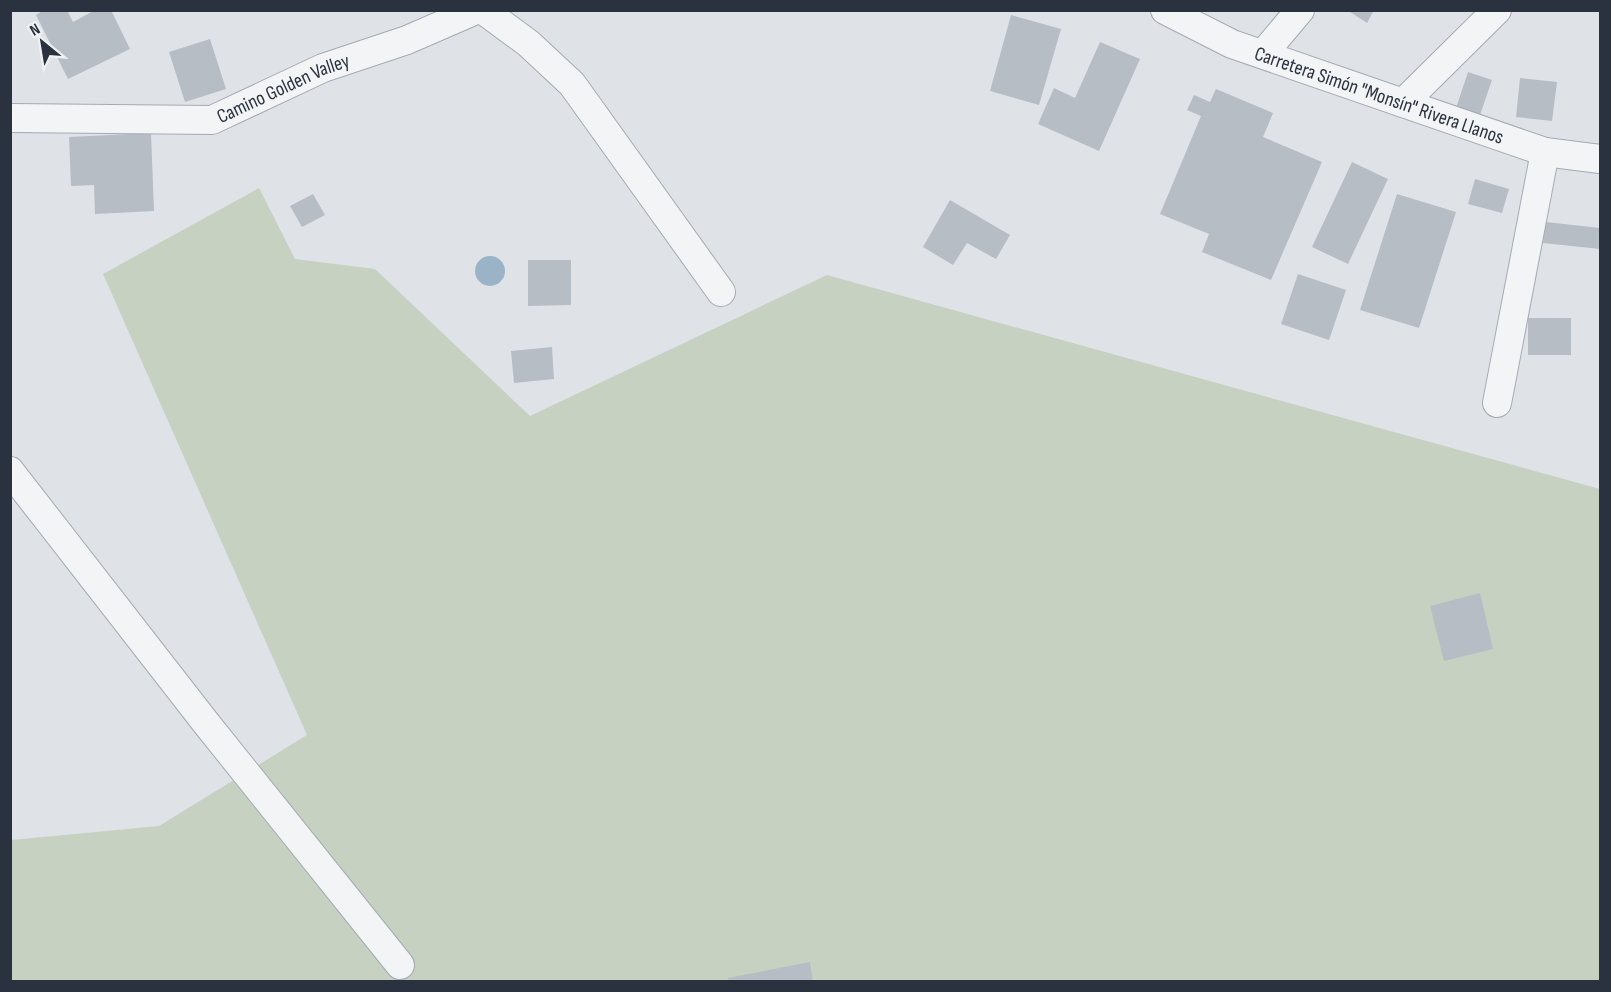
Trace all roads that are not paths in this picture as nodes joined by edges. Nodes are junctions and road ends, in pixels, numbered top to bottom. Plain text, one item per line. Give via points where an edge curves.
1 (476, 10) edge
2 (483, 10) edge
3 (1165, 10) edge
4 (1300, 10) edge
5 (1497, 10) edge
6 (1263, 54) junction
7 (1403, 103) junction
8 (10, 118) edge
9 (1545, 152) junction
10 (1600, 159) edge
11 (721, 292) dead end
12 (1497, 403) dead end
13 (10, 471) edge
14 (400, 965) dead end

1 - 8 street, Camino Golden Valley via 407,40 323,68 212,120
2 - 11 street via 528,43 572,84
3 - 6 street, Carretera Simón "Monsín" Rivera Llanos via 1232,44
4 - 6 street
5 - 7 street
6 - 7 street, Carretera Simón "Monsín" Rivera Llanos
7 - 9 street, Carretera Simón "Monsín" Rivera Llanos
9 - 10 street, Carretera Simón "Monsín" Rivera Llanos
9 - 12 street
13 - 14 street

